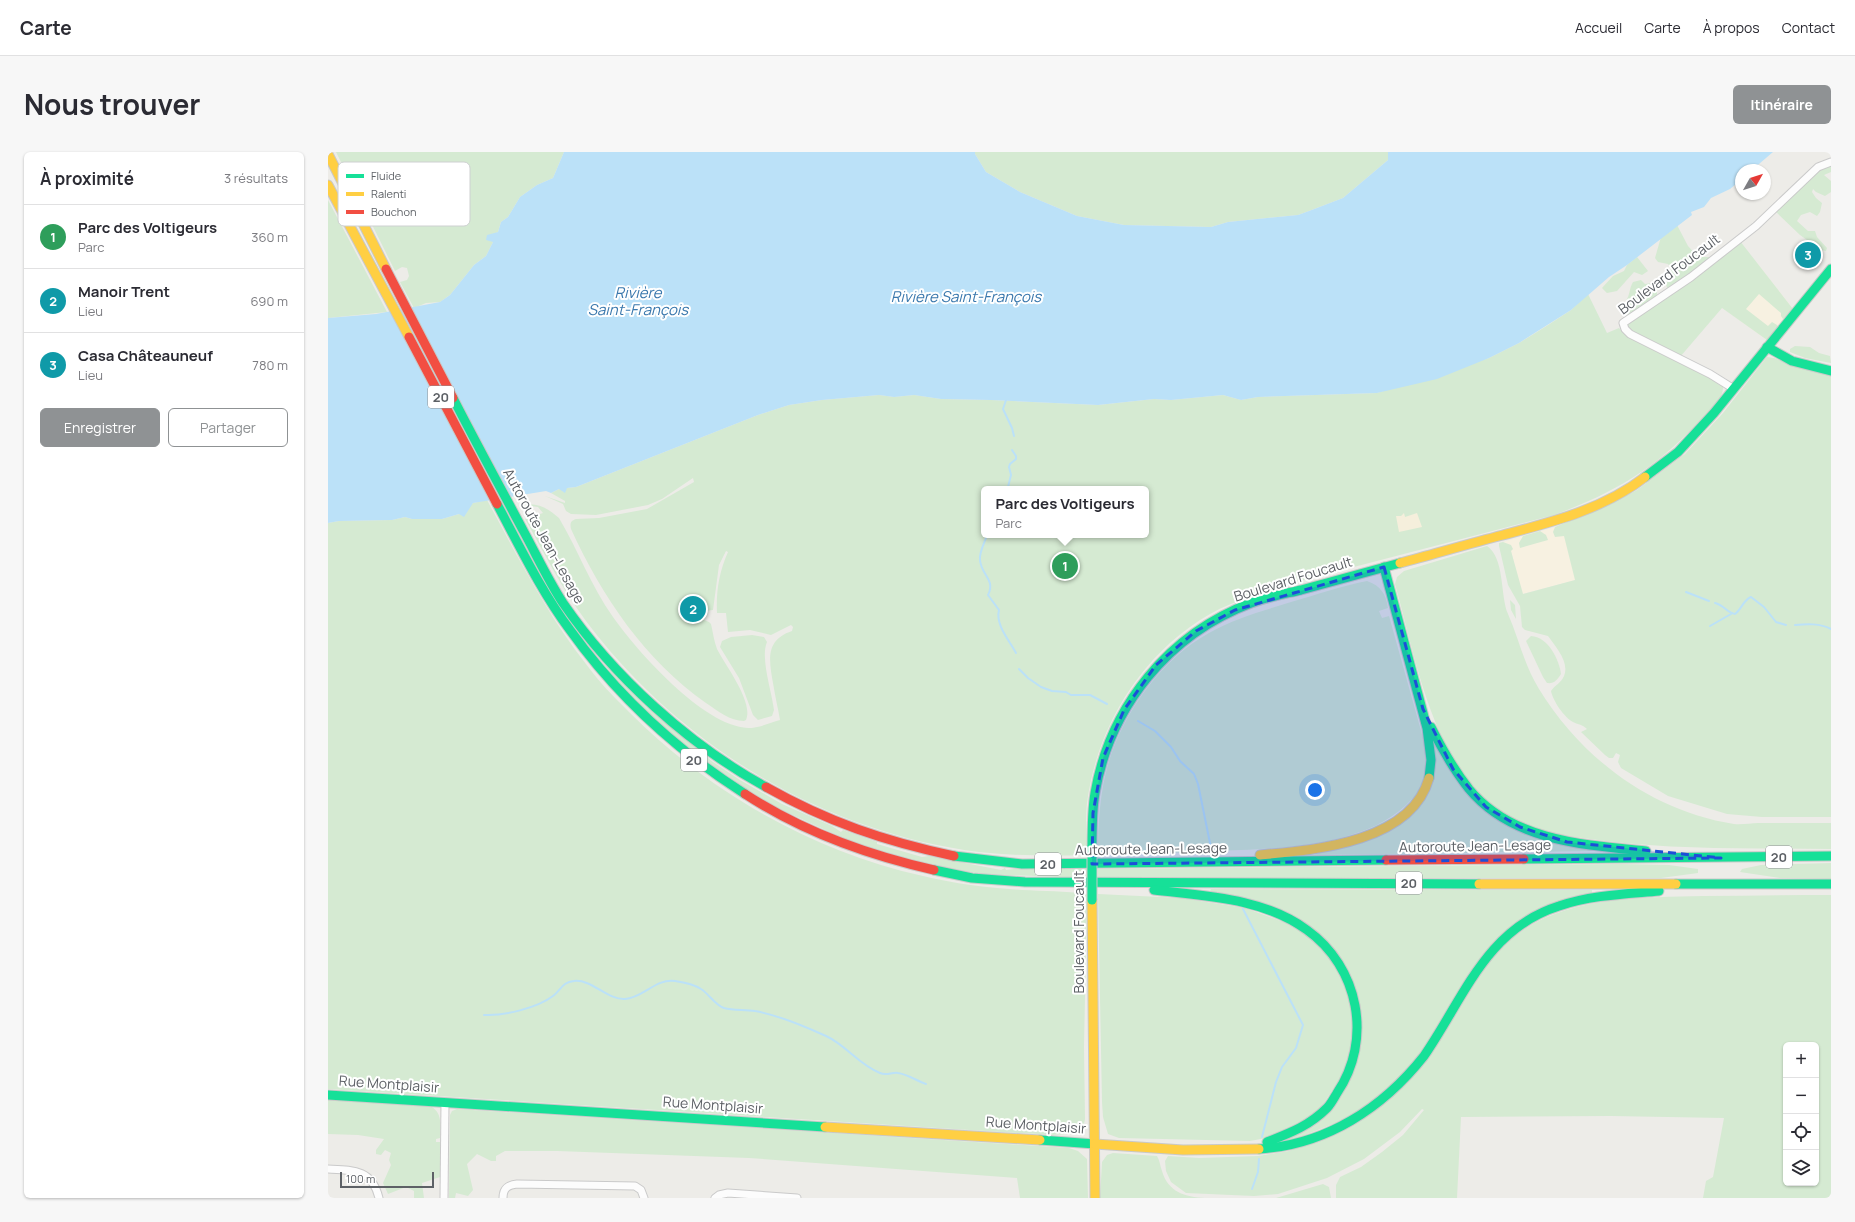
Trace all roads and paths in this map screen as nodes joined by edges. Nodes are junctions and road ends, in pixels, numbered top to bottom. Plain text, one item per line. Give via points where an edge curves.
1 (328, 154) edge
2 (1831, 162) edge
3 (338, 174) edge
4 (328, 185) edge
5 (338, 203) edge
6 (350, 226) edge
7 (365, 226) edge
8 (1831, 269) edge
9 (1767, 347) junction
10 (1831, 371) edge
11 (1734, 389) junction
12 (1384, 567) junction
13 (1423, 709) junction
14 (1831, 856) edge
15 (1721, 858) junction
16 (1180, 863) junction
17 (1097, 883) junction
18 (1720, 884) junction
19 (1831, 884) edge
20 (328, 1095) edge
21 (445, 1102) junction
22 (1095, 1144) junction
23 (1228, 1150) junction
24 (328, 1169) edge
25 (780, 1197) edge
26 (380, 1198) edge
27 (444, 1198) edge
28 (503, 1198) edge
29 (644, 1198) edge
30 (715, 1198) edge
31 (798, 1198) edge
32 (1095, 1198) edge

1 - 3 main road, Autoroute Jean-Lesage / 20
2 - 11 street, Boulevard Foucault via 1818,168 1756,226 1697,273 1623,323 1630,334 1710,374
4 - 5 main road, Autoroute Jean-Lesage / 20
6 - 17 main road, Autoroute Jean-Lesage / 20 via 501,512 557,612 604,675 666,738 748,798 791,822 872,855 959,876 991,880
7 - 16 main road, Autoroute Jean-Lesage / 20 via 512,510 562,600 618,671 693,741 769,791 860,831 910,846 956,856 1029,864
8 - 9 main road, Boulevard Foucault
9 - 10 main road via 1792,360
9 - 11 main road, Boulevard Foucault
11 - 12 main road, Boulevard Foucault via 1698,431 1671,457 1640,481 1606,500 1547,523
12 - 13 main road
12 - 22 main road, Boulevard Foucault, bridge via 1276,596 1240,608 1208,624 1168,654 1153,669 1121,715 1100,767 1095,792 1092,847
13 - 15 main road via 1443,752 1462,780 1490,810 1513,824 1540,835 1574,843
13 - 16 main road via 1431,756 1428,782 1415,804 1392,823 1358,838 1326,847
14 - 15 main road, Autoroute Jean-Lesage / 20
15 - 16 main road, Autoroute Jean-Lesage / 20
17 - 18 main road, Autoroute Jean-Lesage / 20
17 - 23 main road via 1221,898 1272,911 1298,923 1317,936 1333,953 1346,973 1356,1001 1359,1030 1352,1068 1340,1091 1322,1113 1299,1130 1274,1140
18 - 19 main road, Autoroute Jean-Lesage / 20
18 - 23 main road via 1590,898 1552,908 1529,918 1510,931 1491,952 1421,1060 1380,1102 1347,1124 1306,1142 1276,1148
20 - 21 main road, Rue Montplaisir
21 - 22 main road, Rue Montplaisir
21 - 27 street
22 - 23 main road, Rue Montplaisir via 1203,1151
22 - 32 main road, Boulevard Foucault
24 - 26 street via 354,1170 362,1173 373,1183
25 - 30 street via 728,1193
25 - 31 street
28 - 29 street via 504,1190 517,1184 635,1186 641,1190

